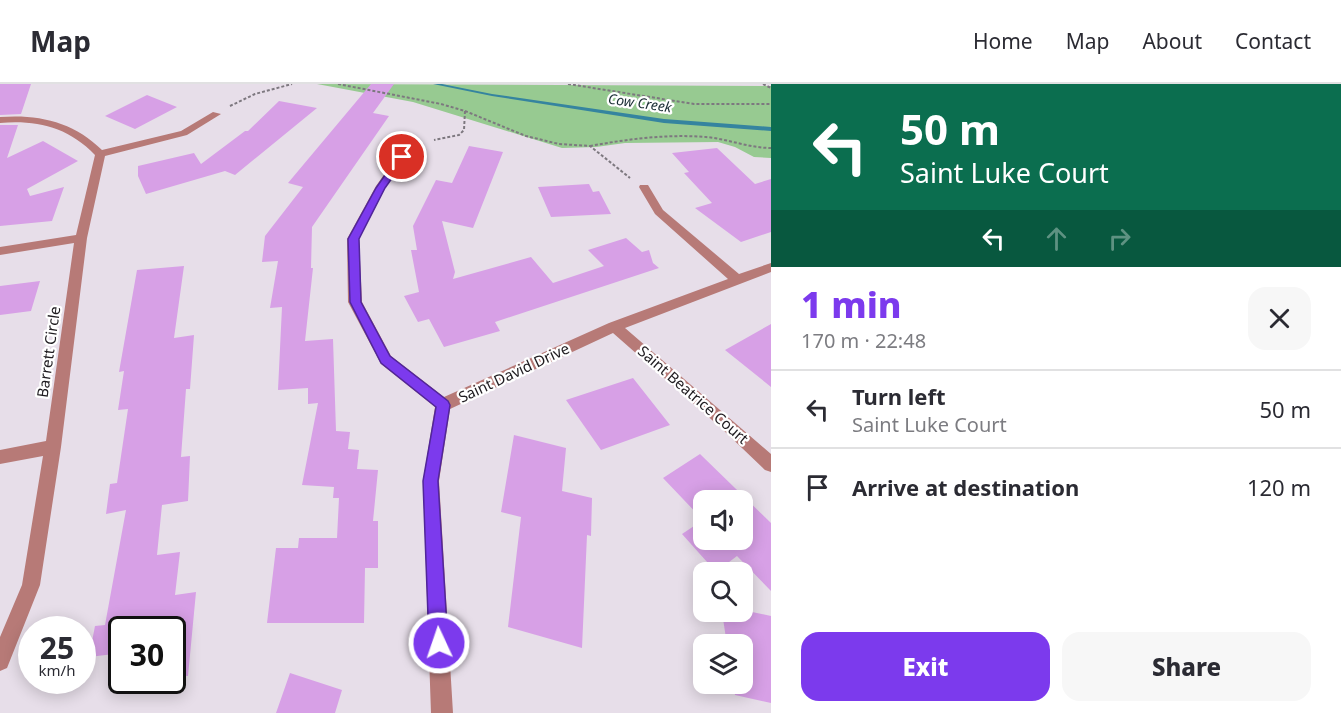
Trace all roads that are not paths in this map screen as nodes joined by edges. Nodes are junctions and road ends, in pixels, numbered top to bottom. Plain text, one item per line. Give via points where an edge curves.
1 (216, 114) road end
2 (0, 120) edge
3 (419, 144) road end
4 (100, 153) junction
5 (644, 187) road end
6 (81, 238) junction
7 (0, 251) edge
8 (771, 267) edge
9 (738, 279) junction
10 (614, 327) junction
11 (444, 405) junction
12 (53, 447) junction
13 (0, 457) edge
14 (771, 465) edge
15 (0, 660) edge
16 (442, 713) edge

1 - 4 street via 184,133
2 - 4 street via 47,121 71,129
3 - 11 street via 402,157 380,188 353,239 356,302 386,360
4 - 6 street, Barrett Circle
5 - 9 street via 658,212
6 - 7 street
6 - 12 street, Barrett Circle
8 - 9 street, Saint David Drive
9 - 10 street, Saint David Drive
10 - 11 street, Saint David Drive
10 - 14 street, Saint Beatrice Court
11 - 16 street, Saint David Drive via 431,481
12 - 13 street
12 - 15 street, Barrett Circle via 31,585

